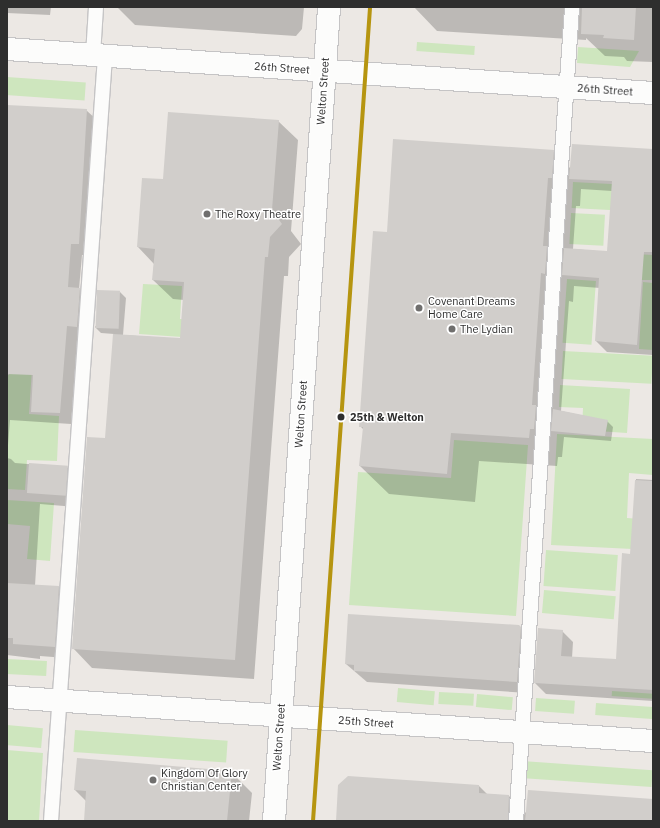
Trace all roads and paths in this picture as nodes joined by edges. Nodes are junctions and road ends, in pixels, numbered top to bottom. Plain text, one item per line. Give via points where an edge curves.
1 (96, 7) edge
2 (328, 7) edge
3 (572, 7) edge
4 (7, 49) edge
5 (99, 56) junction
6 (324, 71) junction
7 (566, 88) junction
8 (653, 93) edge
9 (7, 697) edge
10 (59, 700) junction
11 (281, 716) junction
12 (522, 732) junction
13 (653, 741) edge
14 (51, 821) edge
15 (274, 821) edge
16 (516, 821) edge

1 - 5 lane
2 - 6 street, Welton Street
3 - 7 lane
4 - 5 street, 26th Street
5 - 6 street, 26th Street
5 - 10 lane
6 - 7 street, 26th Street
6 - 11 street, Welton Street
7 - 8 street, 26th Street
7 - 12 lane
9 - 10 street, 25th Street
10 - 11 street, 25th Street
10 - 14 lane
11 - 12 street, 25th Street
11 - 15 street, Welton Street
12 - 13 street, 25th Street
12 - 16 lane

